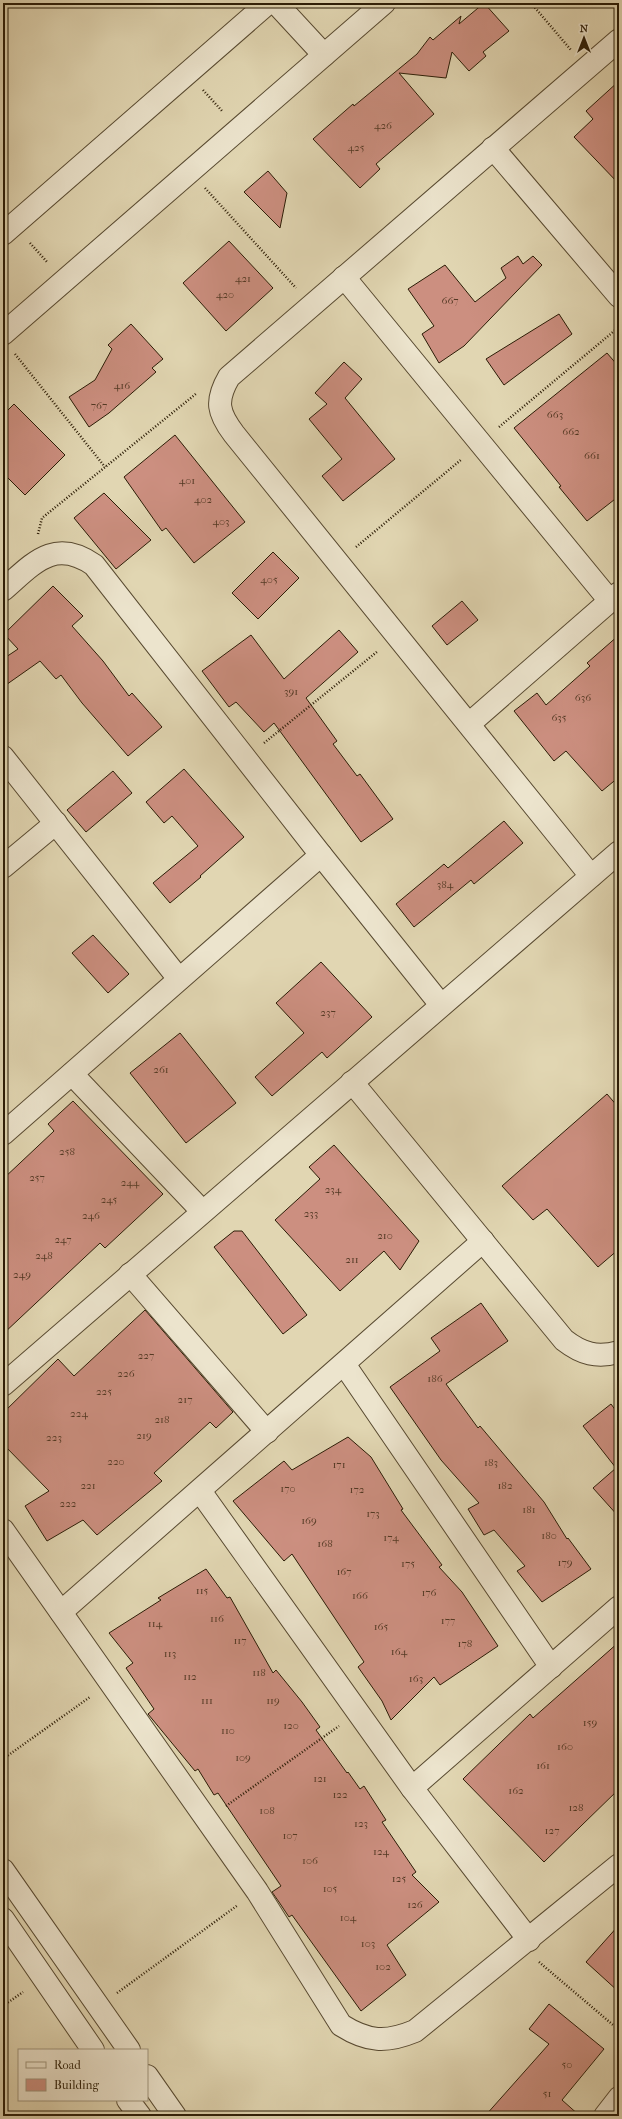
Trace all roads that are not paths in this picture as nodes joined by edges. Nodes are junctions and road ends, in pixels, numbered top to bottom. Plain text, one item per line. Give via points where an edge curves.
1 (268, 3) edge
2 (276, 3) edge
3 (384, 3) edge
4 (619, 40) edge
5 (324, 55) junction
6 (493, 148) junction
7 (8, 229) edge
8 (344, 277) junction
9 (619, 296) edge
10 (8, 343) edge
11 (3, 590) edge
12 (614, 597) edge
13 (469, 724) junction
14 (3, 756) edge
15 (56, 823) junction
16 (619, 852) edge
17 (320, 855) junction
18 (3, 867) edge
19 (591, 876) junction
20 (180, 979) junction
21 (441, 1005) junction
22 (72, 1074) junction
23 (352, 1082) junction
24 (3, 1134) edge
25 (202, 1212) junction
26 (483, 1241) junction
27 (130, 1274) junction
28 (619, 1352) edge
29 (344, 1364) junction
30 (3, 1385) edge
31 (267, 1432) junction
32 (200, 1491) junction
33 (3, 1530) edge
34 (619, 1607) edge
35 (61, 1612) junction
36 (551, 1667) junction
37 (412, 1788) junction
38 (619, 1865) edge
39 (3, 1870) edge
40 (3, 1919) edge
41 (525, 1943) junction
42 (98, 2006) junction
43 (74, 2023) junction
44 (92, 2049) edge
45 (128, 2049) edge
46 (148, 2077) edge
47 (129, 2101) edge
48 (140, 2116) edge
49 (175, 2116) edge

1 - 7 street
2 - 5 street
3 - 5 street
4 - 6 street
5 - 10 street via 64,281
6 - 8 street
6 - 9 street
8 - 12 street
8 - 13 street via 229,377 221,391 219,406 224,421
11 - 17 street via 37,560 51,553 66,552 81,556 94,565
12 - 13 street
13 - 19 street
14 - 15 street
15 - 18 street
15 - 20 street
16 - 19 street
17 - 20 street
17 - 21 street
19 - 21 street
20 - 22 street
21 - 23 street
22 - 24 street
22 - 25 street
23 - 25 street
23 - 26 street
25 - 27 street
26 - 28 street via 564,1340 576,1350 606,1356
26 - 29 street
27 - 30 street
27 - 31 street
29 - 31 street
29 - 36 street
31 - 32 street
32 - 35 street
32 - 37 street
33 - 35 street
34 - 36 street
35 - 41 street via 258,1891 341,2025 370,2038 393,2038 415,2031
36 - 37 street
37 - 41 street
38 - 41 street
39 - 42 street
40 - 43 street
42 - 43 street
42 - 45 street
43 - 44 street
46 - 49 street
47 - 48 street

